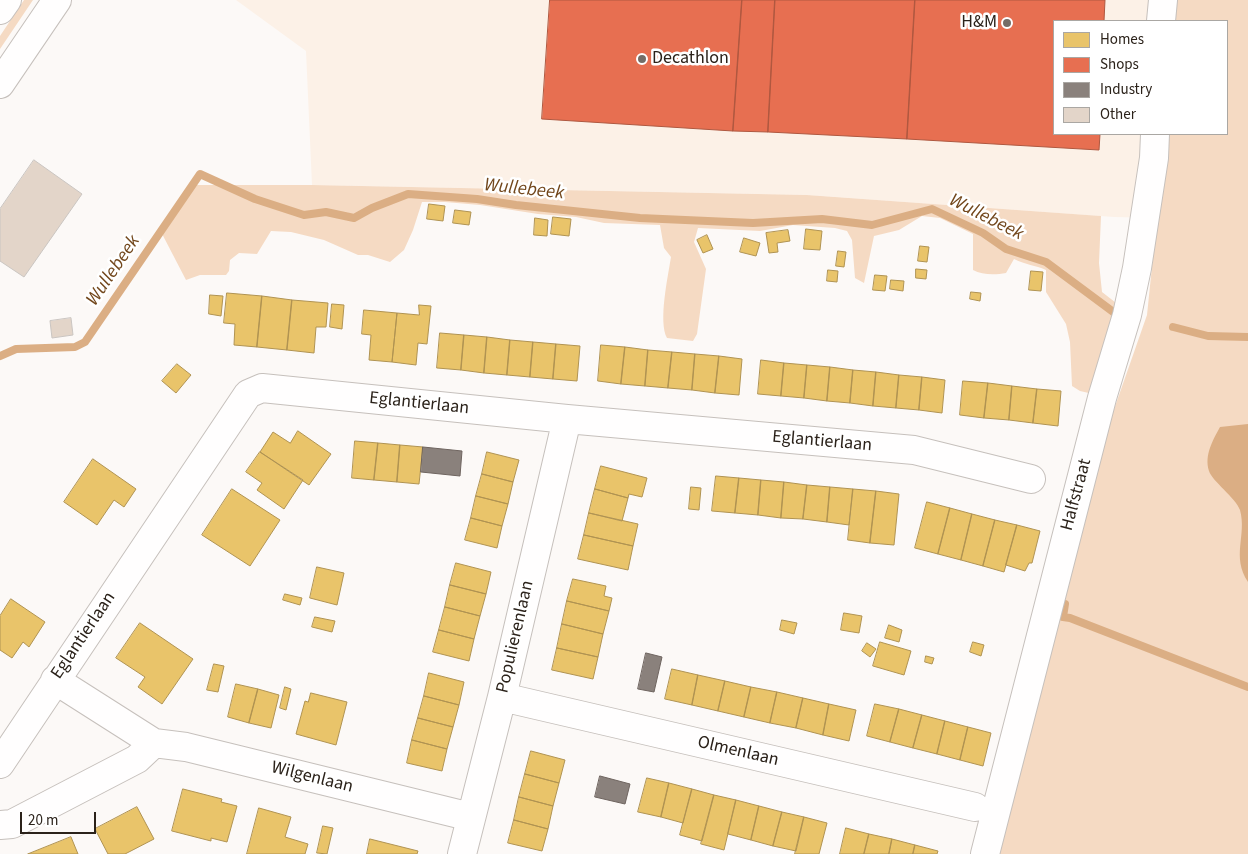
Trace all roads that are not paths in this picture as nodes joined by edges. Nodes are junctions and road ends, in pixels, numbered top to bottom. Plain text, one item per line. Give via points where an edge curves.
1 (6, 0) edge
2 (57, 0) edge
3 (1162, 0) edge
4 (0, 10) edge
5 (1161, 20) edge
6 (0, 84) edge
7 (1155, 135) edge
8 (567, 419) junction
9 (1031, 479) dead end
10 (54, 680) junction
11 (502, 697) junction
12 (154, 743) junction
13 (0, 764) edge
14 (975, 807) dead end
15 (471, 817) junction
16 (0, 825) edge
17 (462, 854) edge
18 (985, 854) edge

1 - 4 main road
2 - 6 main road
3 - 5 main road
7 - 18 main road, Halfstraat via 1137,268 1127,315 1102,398
8 - 9 main road, Eglantierlaan via 914,450
8 - 10 main road, Eglantierlaan via 262,388 248,394
8 - 11 main road, Populierenlaan
10 - 12 main road, Wilgenlaan
10 - 13 main road, Eglantierlaan
11 - 14 main road, Olmenlaan
11 - 15 main road, Populierenlaan
12 - 15 main road, Wilgenlaan via 186,747
12 - 16 main road via 137,759 12,824
15 - 17 main road, Populierenlaan

